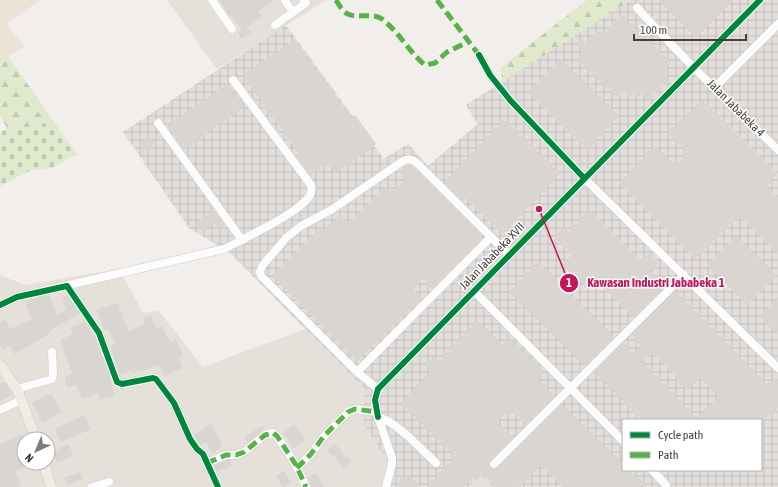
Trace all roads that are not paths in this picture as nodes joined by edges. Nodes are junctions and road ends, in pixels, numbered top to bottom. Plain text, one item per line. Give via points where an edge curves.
1 (212, 0) edge
2 (286, 0) edge
3 (304, 0) edge
4 (760, 0) edge
5 (637, 8) dead end
6 (293, 12) junction
7 (778, 24) edge
8 (276, 25) dead end
9 (232, 30) dead end
10 (479, 55) dead end
11 (693, 67) junction
12 (233, 80) dead end
13 (715, 87) junction
14 (158, 123) dead end
15 (778, 150) edge
16 (584, 178) junction
17 (491, 237) junction
18 (242, 240) junction
19 (509, 255) junction
20 (684, 275) junction
21 (67, 286) junction
22 (474, 290) junction
23 (0, 305) edge
24 (52, 352) dead end
25 (0, 365) edge
26 (778, 368) edge
27 (357, 372) junction
28 (571, 388) junction
29 (17, 389) junction
30 (378, 389) junction
31 (21, 400) junction
32 (0, 410) edge
33 (377, 414) junction
34 (33, 431) edge
35 (622, 440) edge
36 (207, 463) junction
37 (436, 464) dead end
38 (494, 464) dead end
39 (297, 468) junction
40 (46, 471) edge
41 (653, 471) edge
42 (109, 482) dead end
43 (666, 485) dead end
44 (51, 487) edge
45 (92, 487) edge
46 (218, 487) edge
47 (306, 487) edge
48 (386, 487) edge

1 - 9 street
2 - 6 street
3 - 6 street via 306,2
4 - 11 street, Jalan Jababeka XVII
5 - 11 street, Jalan Jababeka 4
6 - 8 street
7 - 13 street
10 - 16 street via 490,75 510,100
11 - 13 street, Jalan Jababeka 4
11 - 16 street, Jalan Jababeka XVII
12 - 18 street via 312,189 309,197 293,211
13 - 15 street, Jalan Jababeka 4
14 - 18 street
16 - 19 street, Jalan Jababeka XVII
16 - 20 street
17 - 19 street
17 - 27 street
17 - 27 street via 415,161 408,159 286,238 262,266 261,276
18 - 21 street via 224,249
19 - 22 street, Jalan Jababeka XVII
20 - 26 street
20 - 28 street
21 - 23 street via 17,297
21 - 36 street via 99,333 117,382 122,384 156,379 174,403 190,439
22 - 28 street
22 - 30 street, Jalan Jababeka XVII
24 - 29 street via 52,379
25 - 29 main road
27 - 30 street
28 - 35 street
28 - 38 street
29 - 31 main road
30 - 33 street via 375,400
31 - 32 street
31 - 34 main road
33 - 37 street via 394,424
33 - 39 street via 355,409 348,412
33 - 48 street via 392,458
36 - 39 street via 226,455 244,452 265,435 273,433
36 - 46 street
39 - 47 street
40 - 44 main road
41 - 43 street
42 - 45 street

